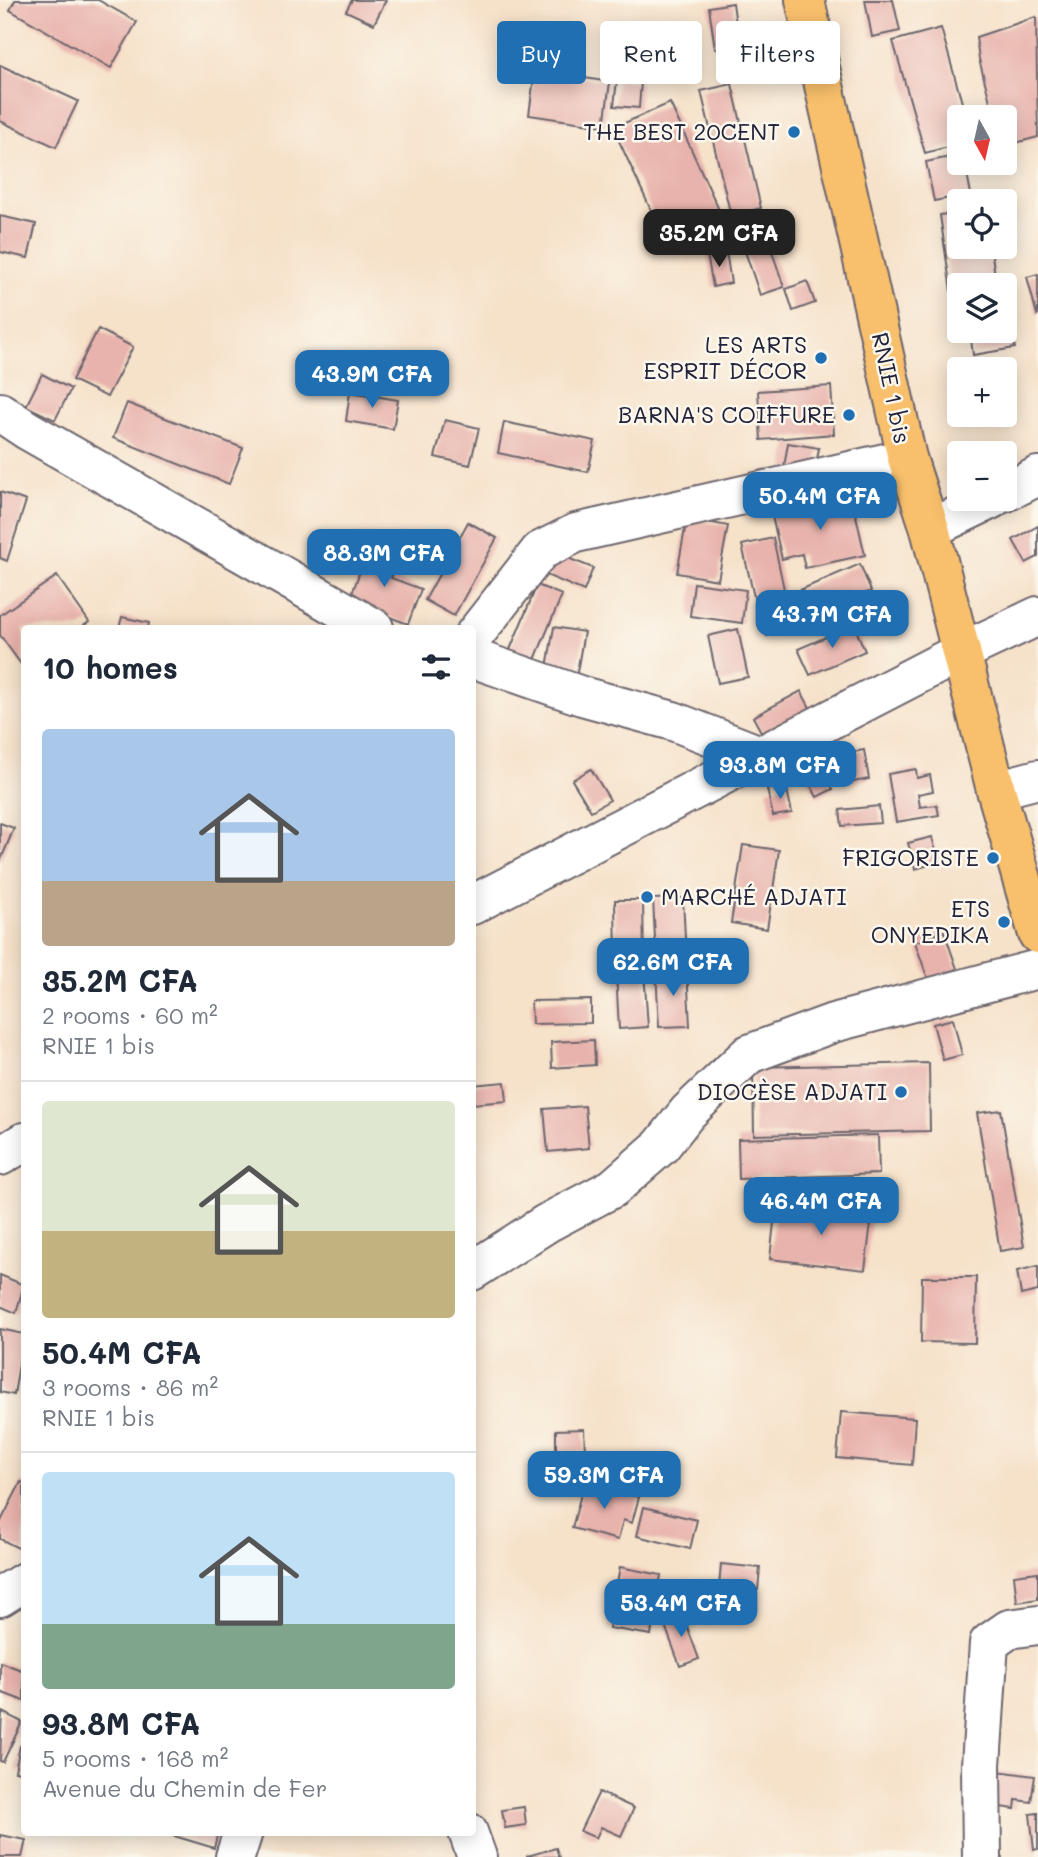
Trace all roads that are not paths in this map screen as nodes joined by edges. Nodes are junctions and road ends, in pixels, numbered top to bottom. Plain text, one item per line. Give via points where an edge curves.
1 (805, 0) edge
2 (0, 412) edge
3 (907, 458) junction
4 (1038, 476) edge
5 (1017, 486) edge
6 (967, 511) edge
7 (930, 529) junction
8 (1038, 616) edge
9 (369, 625) edge
10 (476, 633) edge
11 (961, 652) junction
12 (476, 659) edge
13 (760, 755) junction
14 (1038, 779) edge
15 (996, 790) junction
16 (476, 903) edge
17 (1038, 934) edge
18 (1038, 969) edge
19 (21, 1144) edge
20 (0, 1156) edge
21 (476, 1268) edge
22 (21, 1583) edge
23 (0, 1597) edge
24 (1038, 1625) edge
25 (469, 1836) edge
26 (477, 1857) edge
27 (982, 1857) edge

1 - 3 main road, RNIE 1 bis
2 - 9 street
3 - 7 main road, RNIE 1 bis
3 - 10 street via 576,533 540,551
4 - 5 street
6 - 7 street
7 - 11 main road, RNIE 1 bis
8 - 11 street
11 - 13 street
11 - 15 main road, RNIE 1 bis
12 - 13 street via 673,721
13 - 16 street
14 - 15 street
15 - 17 main road, RNIE 1 bis
18 - 21 street via 833,1023 749,1054 688,1112 661,1146 613,1188
19 - 20 street
22 - 23 street
24 - 27 street via 1009,1629 989,1643 981,1765
25 - 26 street

